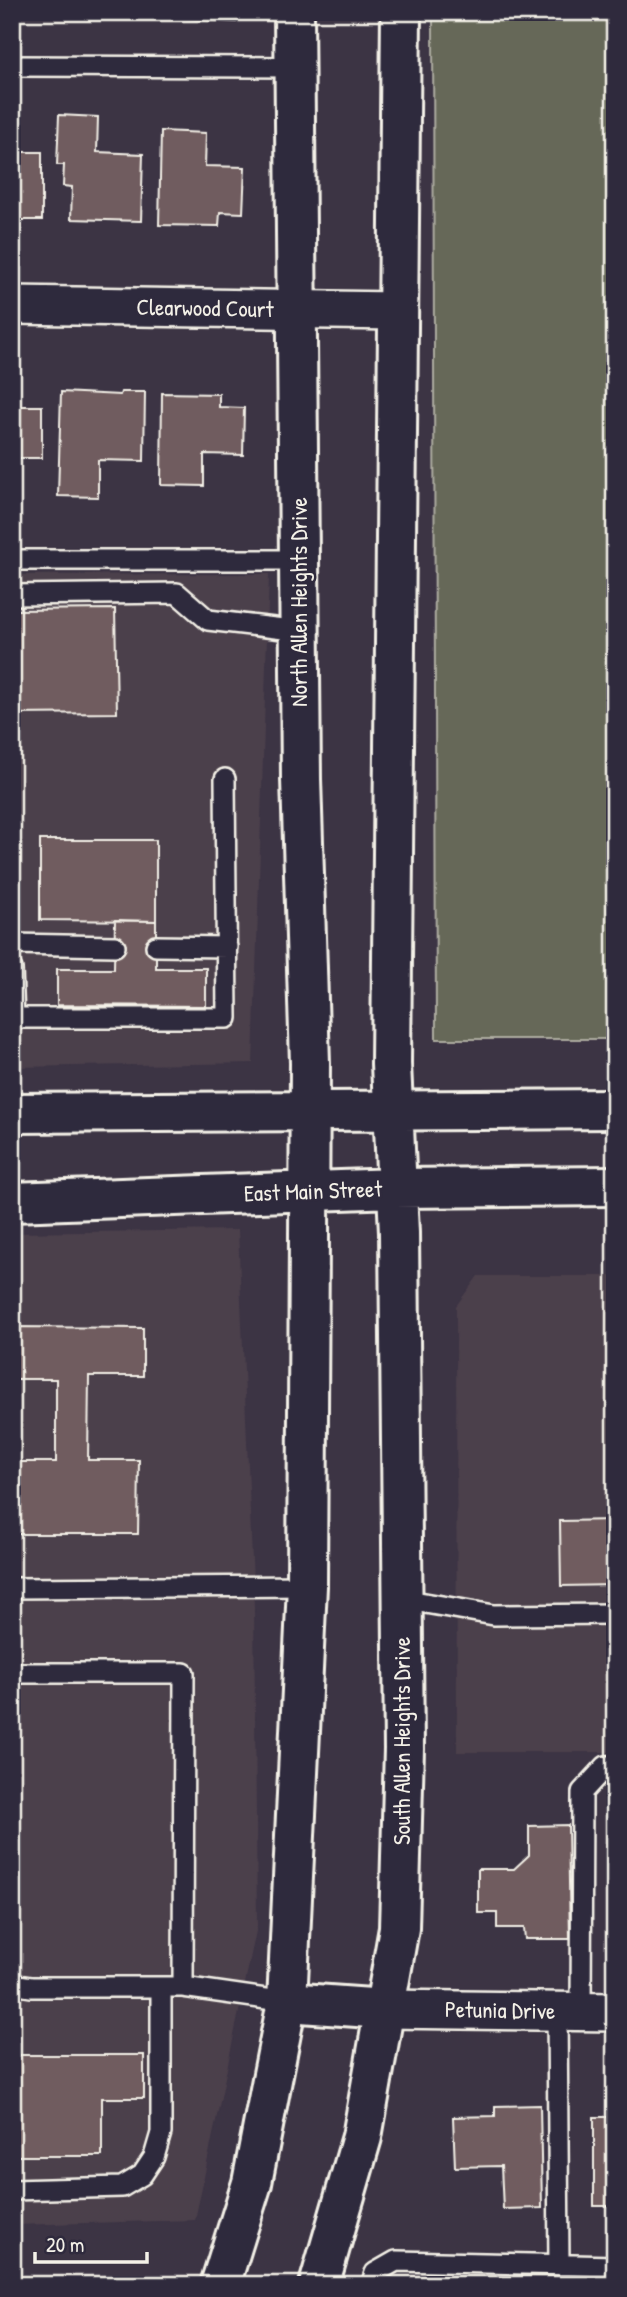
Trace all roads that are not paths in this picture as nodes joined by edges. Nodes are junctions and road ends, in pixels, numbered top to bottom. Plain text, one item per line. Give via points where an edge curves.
1 (294, 12) edge
2 (401, 12) edge
3 (12, 66) edge
4 (295, 67) junction
5 (12, 305) edge
6 (297, 310) junction
7 (397, 311) junction
8 (12, 560) edge
9 (299, 560) junction
10 (12, 595) edge
11 (299, 631) junction
12 (225, 779) dead end
13 (12, 944) edge
14 (115, 946) dead end
15 (156, 946) dead end
16 (227, 947) junction
17 (12, 969) edge
18 (13, 1018) edge
19 (391, 1109) junction
20 (615, 1110) edge
21 (310, 1112) junction
22 (12, 1113) edge
23 (615, 1186) edge
24 (395, 1188) junction
25 (310, 1192) junction
26 (12, 1202) edge
27 (307, 1586) junction
28 (12, 1588) edge
29 (402, 1599) junction
30 (615, 1614) edge
31 (12, 1672) edge
32 (615, 1766) edge
33 (12, 1984) edge
34 (162, 1987) junction
35 (183, 1987) junction
36 (286, 2002) junction
37 (385, 2009) junction
38 (584, 2011) edge
39 (12, 2190) edge
40 (559, 2265) junction
41 (615, 2266) edge
42 (220, 2285) edge
43 (319, 2285) edge
44 (371, 2285) edge

1 - 4 main road, North Allen Heights Drive
2 - 7 main road
3 - 4 lane
4 - 6 main road, North Allen Heights Drive
5 - 6 street, Clearwood Court
6 - 7 street, Clearwood Court
6 - 9 main road, North Allen Heights Drive
7 - 19 main road
8 - 9 lane
9 - 11 main road, North Allen Heights Drive
10 - 11 lane via 177,593 208,620
11 - 21 main road, North Allen Heights Drive
12 - 16 lane
13 - 14 lane
15 - 16 lane
16 - 18 lane via 227,1018
17 - 18 lane
19 - 20 main road
19 - 21 main road
19 - 24 main road
21 - 22 main road
21 - 25 main road, North Allen Heights Drive
23 - 24 main road, East Main Street
24 - 25 main road, East Main Street
24 - 29 main road, South Allen Heights Drive
25 - 26 main road, East Main Street
25 - 27 main road
27 - 28 lane
27 - 36 main road
29 - 30 lane via 494,1615
29 - 37 main road, South Allen Heights Drive via 399,1928
31 - 35 lane via 184,1673
32 - 38 lane via 606,1766 582,1792
33 - 34 lane
34 - 35 lane
34 - 39 lane via 161,2133 154,2157 142,2175 122,2187
35 - 36 lane
36 - 37 main road
36 - 42 main road via 252,2183
37 - 38 street, Petunia Drive
37 - 43 main road, South Allen Heights Drive via 362,2137
38 - 40 lane
40 - 41 lane
40 - 44 lane via 396,2261 375,2273

